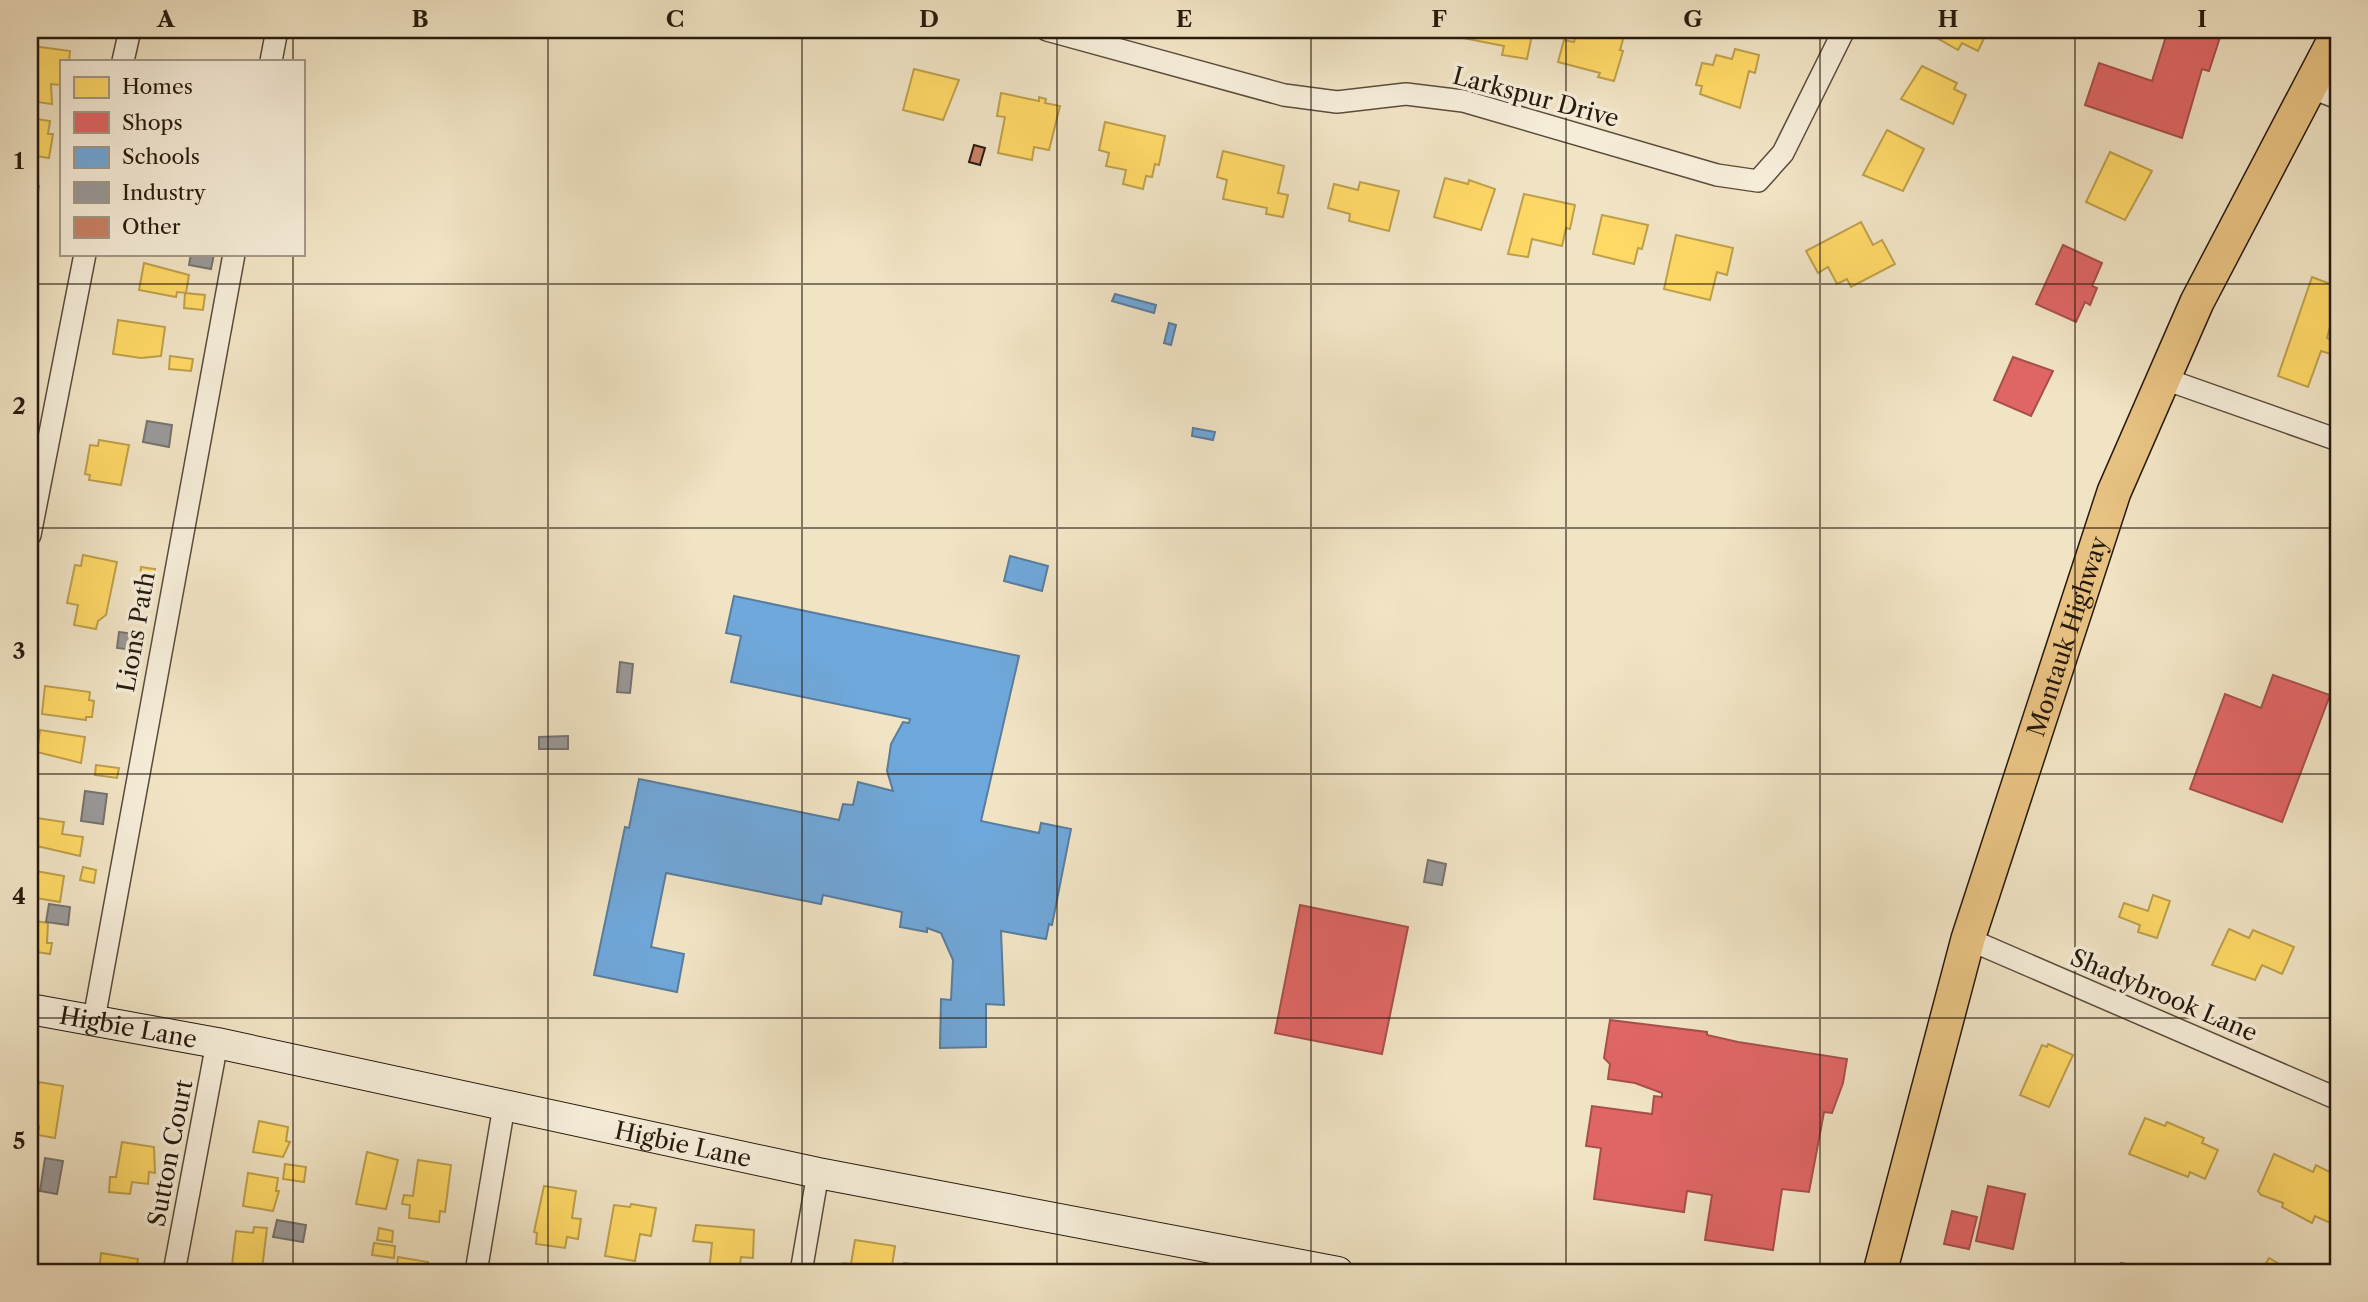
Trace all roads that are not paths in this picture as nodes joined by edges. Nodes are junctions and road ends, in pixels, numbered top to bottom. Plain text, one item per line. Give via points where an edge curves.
1 (130, 30) edge
2 (277, 30) edge
3 (1046, 30) edge
4 (1843, 30) edge
5 (2338, 33) edge
6 (123, 60) edge
7 (271, 60) edge
8 (2324, 93) edge
9 (85, 256) edge
10 (234, 256) edge
11 (2162, 378) junction
12 (2338, 440) edge
13 (33, 506) edge
14 (30, 535) edge
15 (1968, 939) junction
16 (30, 1009) edge
17 (94, 1019) junction
18 (217, 1043) junction
19 (2338, 1099) edge
20 (504, 1106) junction
21 (818, 1173) junction
22 (174, 1272) edge
23 (476, 1272) edge
24 (801, 1272) edge
25 (1338, 1272) edge
26 (1880, 1272) edge

1 - 6 street
2 - 7 street
3 - 4 street, Larkspur Drive via 1284,95 1336,102 1406,94 1463,101 1717,175 1758,181 1783,153
5 - 8 main road, Montauk Highway
8 - 11 main road, Montauk Highway via 2197,302
9 - 13 street
10 - 17 street, Lions Path
11 - 12 street
11 - 15 main road, Montauk Highway via 2114,492
13 - 14 street
15 - 19 street, Shadybrook Lane
15 - 26 main road, Montauk Highway
16 - 17 main road, Higbie Lane
17 - 18 main road, Higbie Lane
18 - 20 main road, Higbie Lane
18 - 22 street, Sutton Court
20 - 21 main road, Higbie Lane
20 - 23 street
21 - 24 street
21 - 25 main road, Higbie Lane

